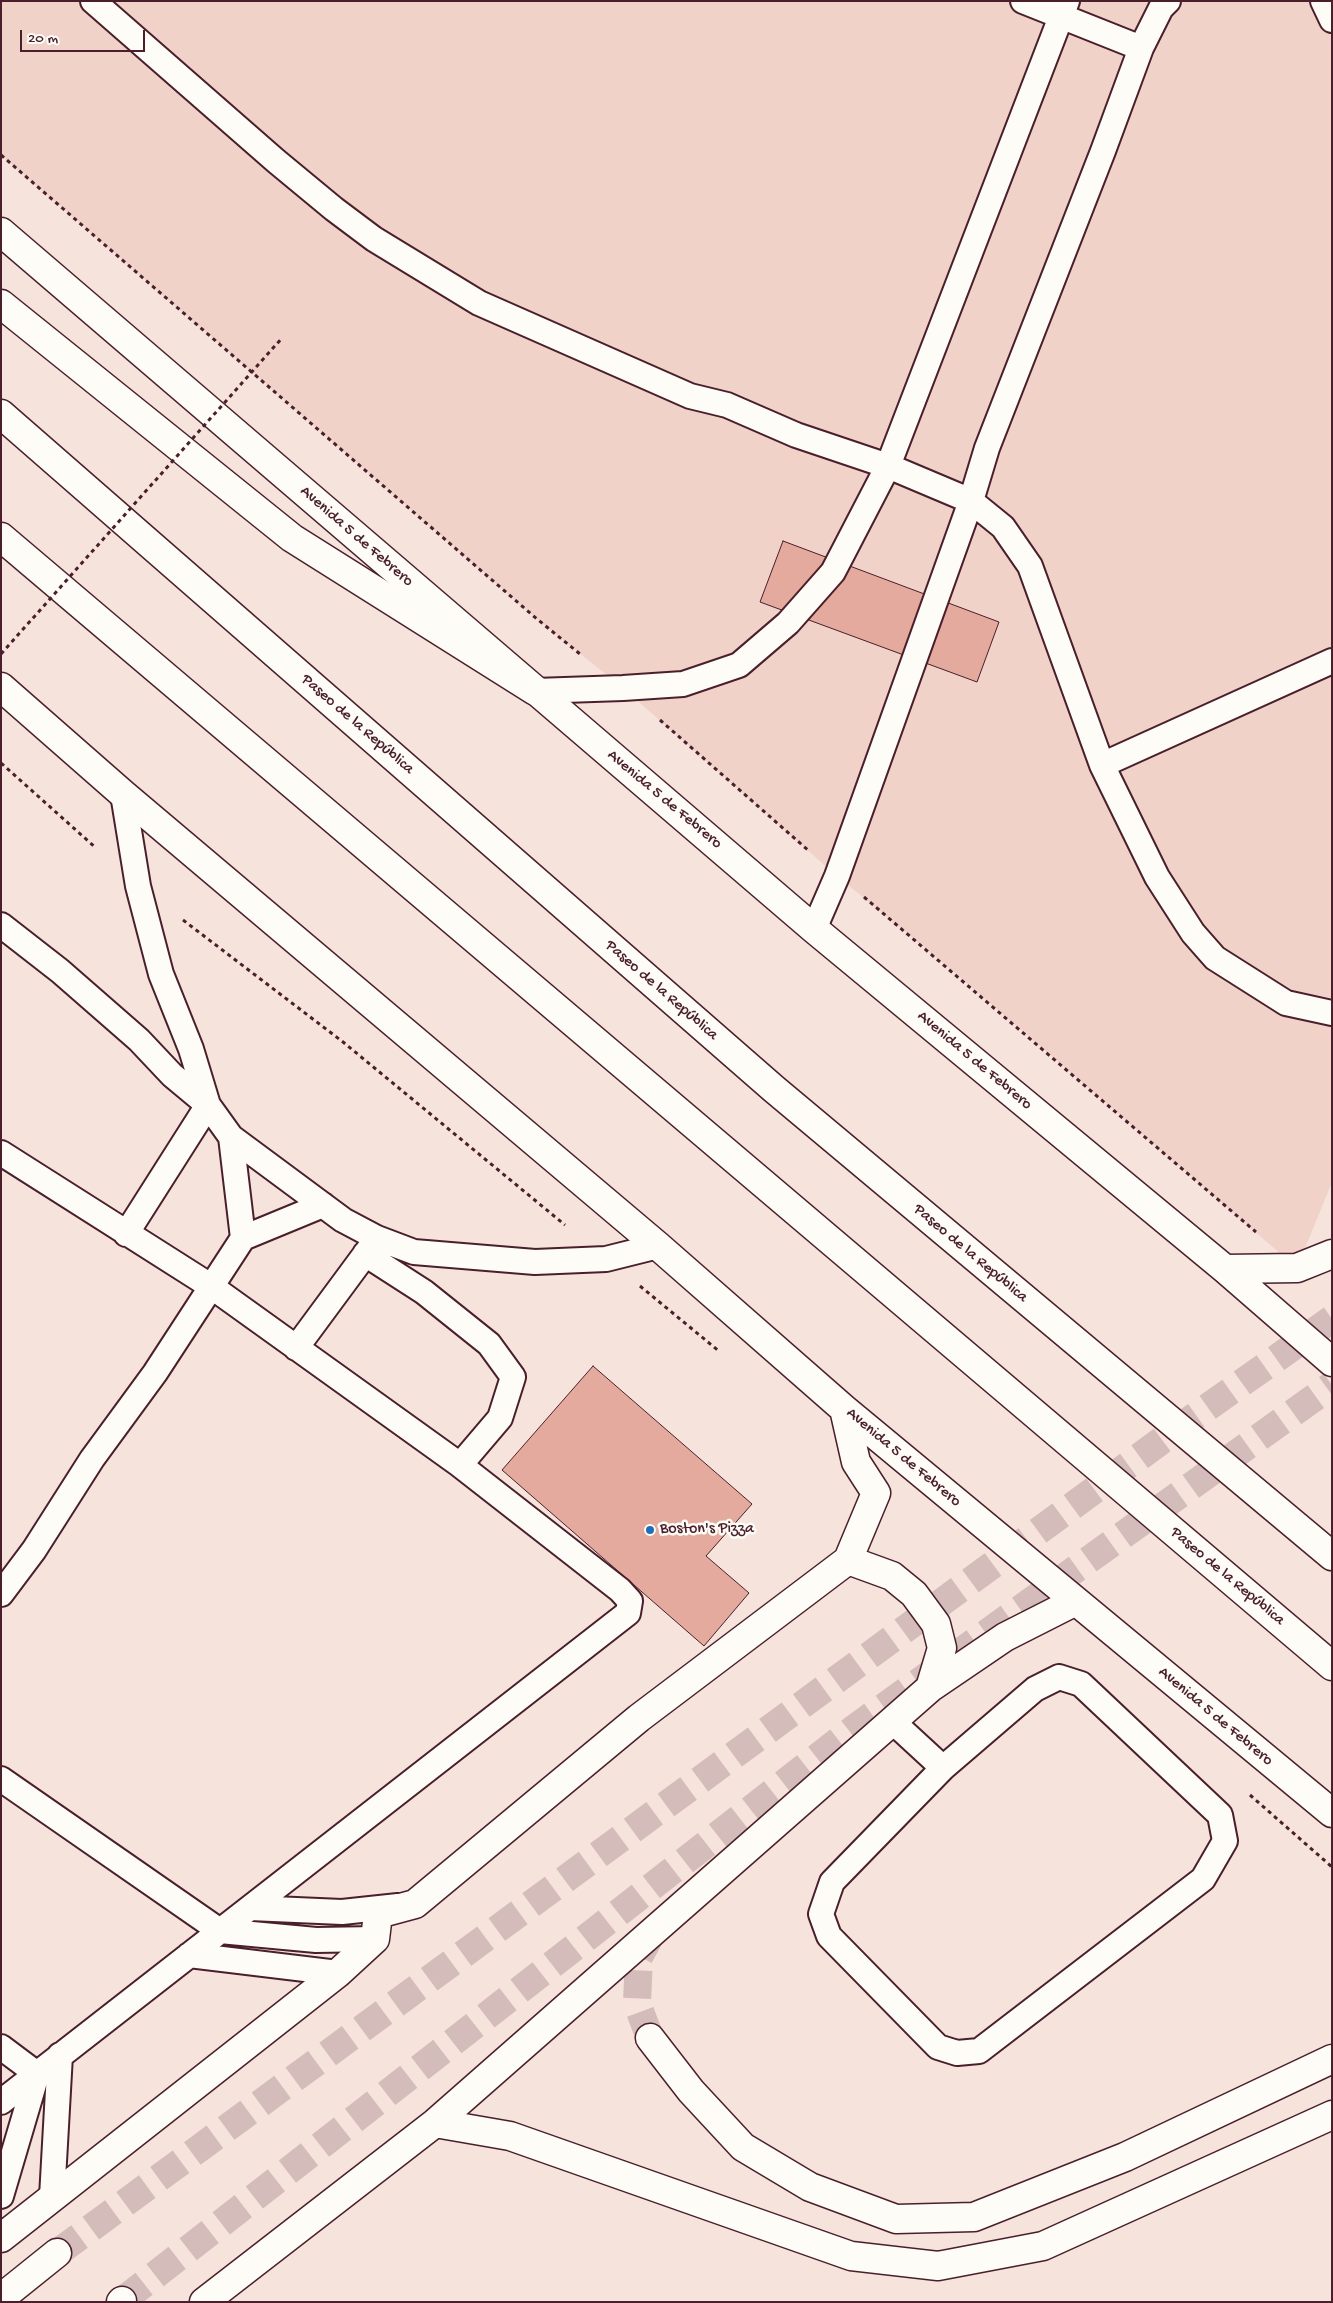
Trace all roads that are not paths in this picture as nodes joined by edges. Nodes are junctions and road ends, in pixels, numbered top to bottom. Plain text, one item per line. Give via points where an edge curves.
1 (1023, 1) edge
2 (1168, 1) edge
3 (1323, 1) edge
4 (96, 2) edge
5 (1063, 9) edge
6 (1332, 20) edge
7 (1141, 48) junction
8 (1, 232) edge
9 (1, 304) edge
10 (1, 414) edge
11 (888, 466) junction
12 (971, 501) junction
13 (1, 537) edge
14 (1332, 661) edge
15 (1, 687) edge
16 (535, 691) junction
17 (1102, 765) junction
18 (123, 794) junction
19 (1, 925) edge
20 (814, 929) junction
21 (1332, 1013) edge
22 (208, 1105) junction
23 (230, 1138) junction
24 (1, 1153) edge
25 (322, 1204) junction
26 (126, 1234) junction
27 (243, 1238) junction
28 (371, 1246) junction
29 (658, 1246) junction
30 (1332, 1254) edge
31 (1225, 1269) junction
32 (212, 1287) junction
33 (296, 1348) junction
34 (1332, 1362) edge
35 (844, 1409) junction
36 (460, 1465) junction
37 (1332, 1556) edge
38 (848, 1560) junction
39 (1, 1594) edge
40 (1076, 1601) junction
41 (1332, 1666) edge
42 (930, 1688) junction
43 (892, 1721) junction
44 (943, 1768) junction
45 (1, 1779) edge
46 (1332, 1813) edge
47 (415, 1904) junction
48 (250, 1908) junction
49 (220, 1931) junction
50 (375, 1939) junction
51 (189, 1955) junction
52 (338, 1972) junction
53 (650, 2038) tunnel mouth
54 (1, 2046) edge
55 (60, 2055) junction
56 (1332, 2059) edge
57 (37, 2074) junction
58 (1, 2102) edge
59 (1332, 2115) edge
60 (435, 2122) junction
61 (1, 2196) edge
62 (52, 2197) junction
63 (1, 2238) edge
64 (57, 2253) tunnel mouth
65 (1, 2298) edge
66 (204, 2302) edge

1 - 5 lane
2 - 7 lane via 1161,8
3 - 6 lane
4 - 11 lane via 276,162 334,209 374,239 479,303 690,396 727,405 796,435
5 - 7 lane
5 - 11 lane
7 - 12 lane via 987,448
8 - 16 main road, Avenida 5 de Febrero
9 - 16 main road via 292,538
10 - 37 main road, Paseo de la República via 774,1089
11 - 12 lane
11 - 16 lane via 833,572 788,623 739,665 683,684
12 - 17 lane via 1003,527 1030,566
12 - 20 lane via 838,876
13 - 41 main road, Paseo de la República
14 - 17 lane
15 - 18 main road, Avenida 5 de Febrero
16 - 20 main road, Avenida 5 de Febrero
17 - 21 lane via 1157,877 1193,933 1215,958 1286,1003
18 - 22 lane via 138,886 161,974 191,1049
18 - 29 main road, Avenida 5 de Febrero
19 - 22 lane via 67,977
20 - 31 main road, Avenida 5 de Febrero
22 - 23 lane
22 - 26 lane
23 - 25 lane
23 - 27 lane
24 - 26 lane
25 - 27 lane
25 - 28 lane
26 - 32 lane
27 - 32 lane
28 - 29 lane via 535,1262 606,1259
28 - 33 lane
28 - 36 lane via 489,1344 513,1377 500,1418
29 - 35 main road, Avenida 5 de Febrero
30 - 31 main road via 1297,1268
31 - 34 main road, Avenida 5 de Febrero
32 - 33 lane
32 - 39 lane
33 - 36 lane
35 - 38 main road via 856,1462 876,1493
35 - 40 main road, Avenida 5 de Febrero
36 - 48 lane via 620,1590 630,1601 628,1613
38 - 42 main road via 892,1576 914,1594 936,1624 942,1648
38 - 47 main road via 639,1718
40 - 42 main road via 1005,1637
40 - 46 main road, Avenida 5 de Febrero
42 - 43 main road
43 - 44 lane
43 - 60 main road
44 - 44 lane via 832,1882 821,1914 829,1936 938,2047 958,2052 979,2051 1203,1879 1225,1841 1220,1815 1081,1684 1059,1677 1035,1689
45 - 49 lane
47 - 48 lane via 342,1912
47 - 50 main road via 378,1914
48 - 49 lane
49 - 50 lane via 316,1940
49 - 51 lane
50 - 52 main road
51 - 52 lane
51 - 55 lane
52 - 62 main road
53 - 56 main road via 691,2091 743,2147 810,2187 896,2219 974,2217 1125,2157
54 - 57 lane
55 - 57 lane
55 - 62 lane
57 - 58 lane
57 - 61 lane
59 - 60 main road via 1042,2246 938,2266 851,2256 510,2136
60 - 66 main road
62 - 63 main road
64 - 65 main road

